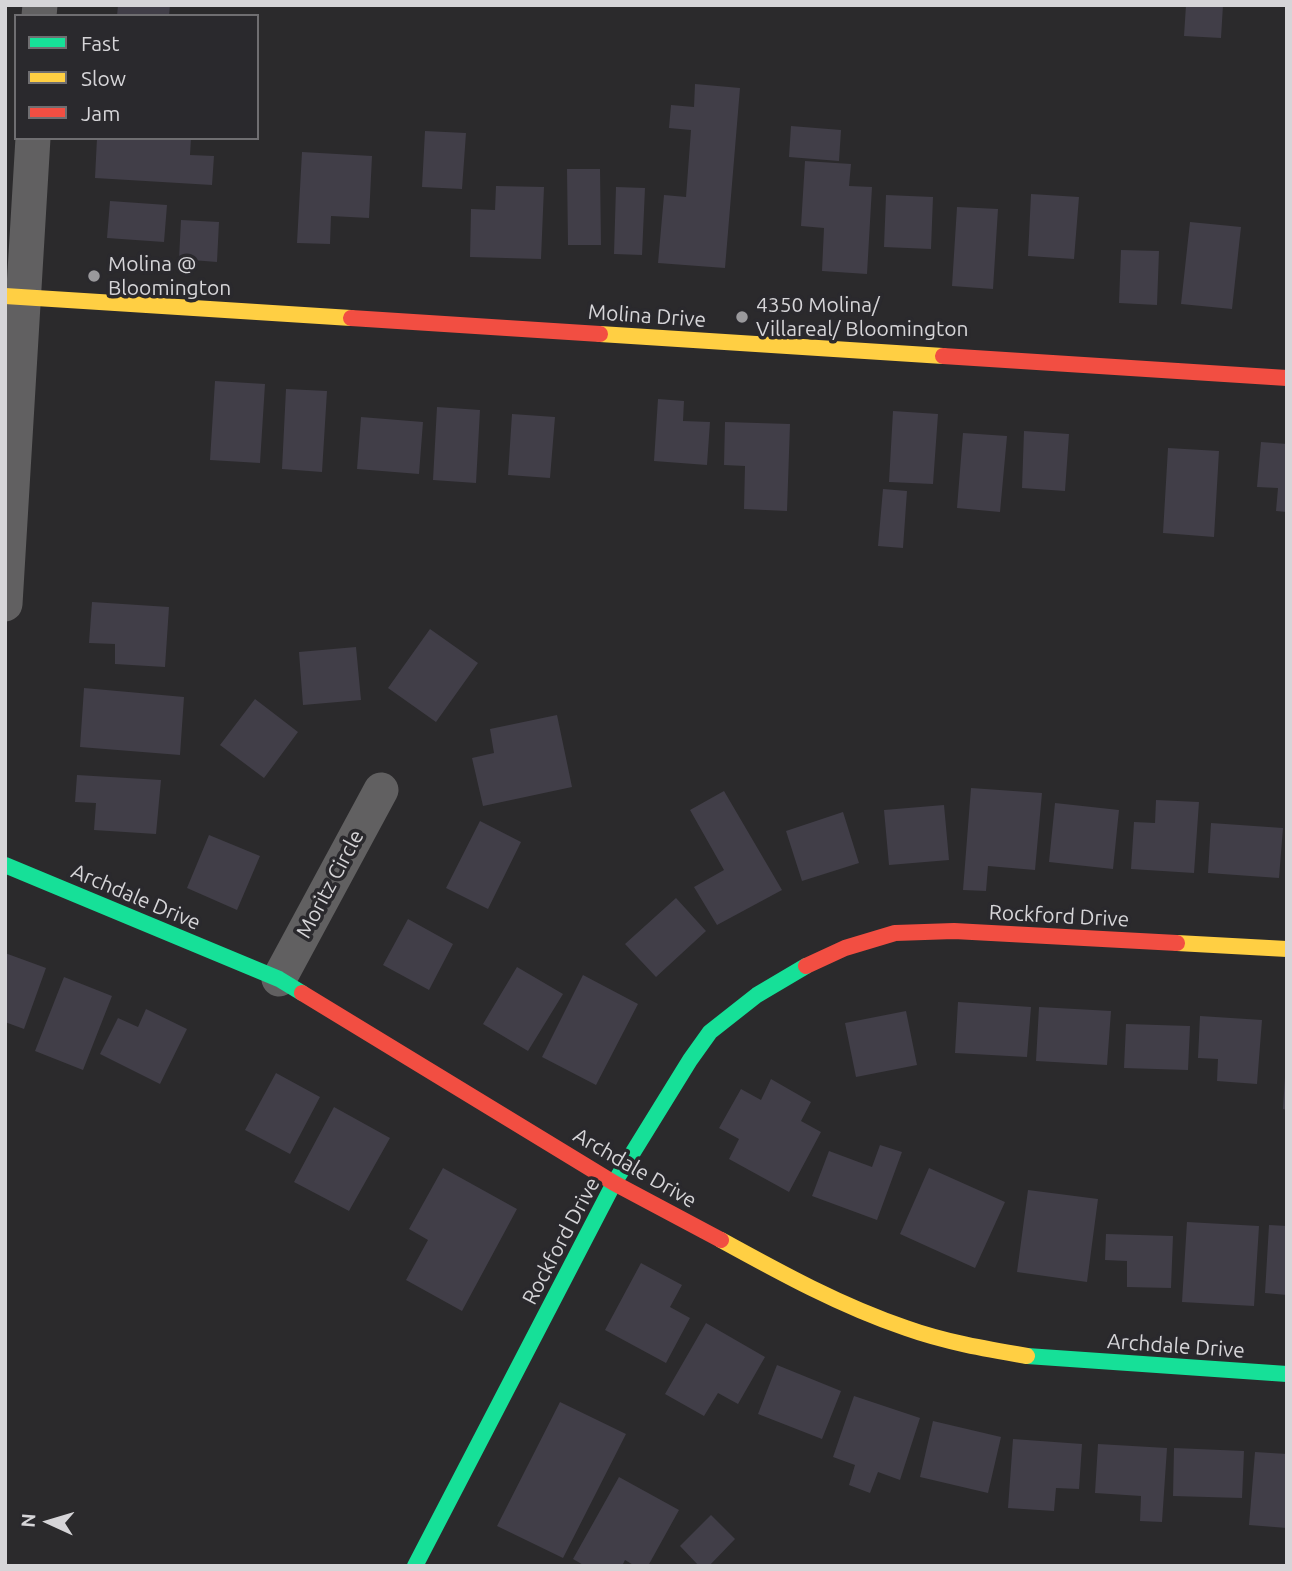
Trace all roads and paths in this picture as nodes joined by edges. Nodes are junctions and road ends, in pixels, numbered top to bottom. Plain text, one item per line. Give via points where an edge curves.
1 (33, 140) edge
2 (15, 297) edge
3 (1287, 378) edge
4 (5, 604) edge
5 (381, 790) dead end
6 (5, 865) edge
7 (1287, 949) edge
8 (279, 979) junction
9 (614, 1183) junction
10 (1287, 1374) edge
11 (422, 1563) edge

1 - 2 street
2 - 3 street, Molina Drive
2 - 4 street
5 - 8 street, Moritz Circle
6 - 8 street, Archdale Drive
7 - 9 street, Rockford Drive via 954,931 895,933 845,948 757,995 710,1032
8 - 9 street, Archdale Drive
9 - 10 street, Archdale Drive via 800,1283 906,1328 972,1347 1040,1358
9 - 11 street, Rockford Drive

